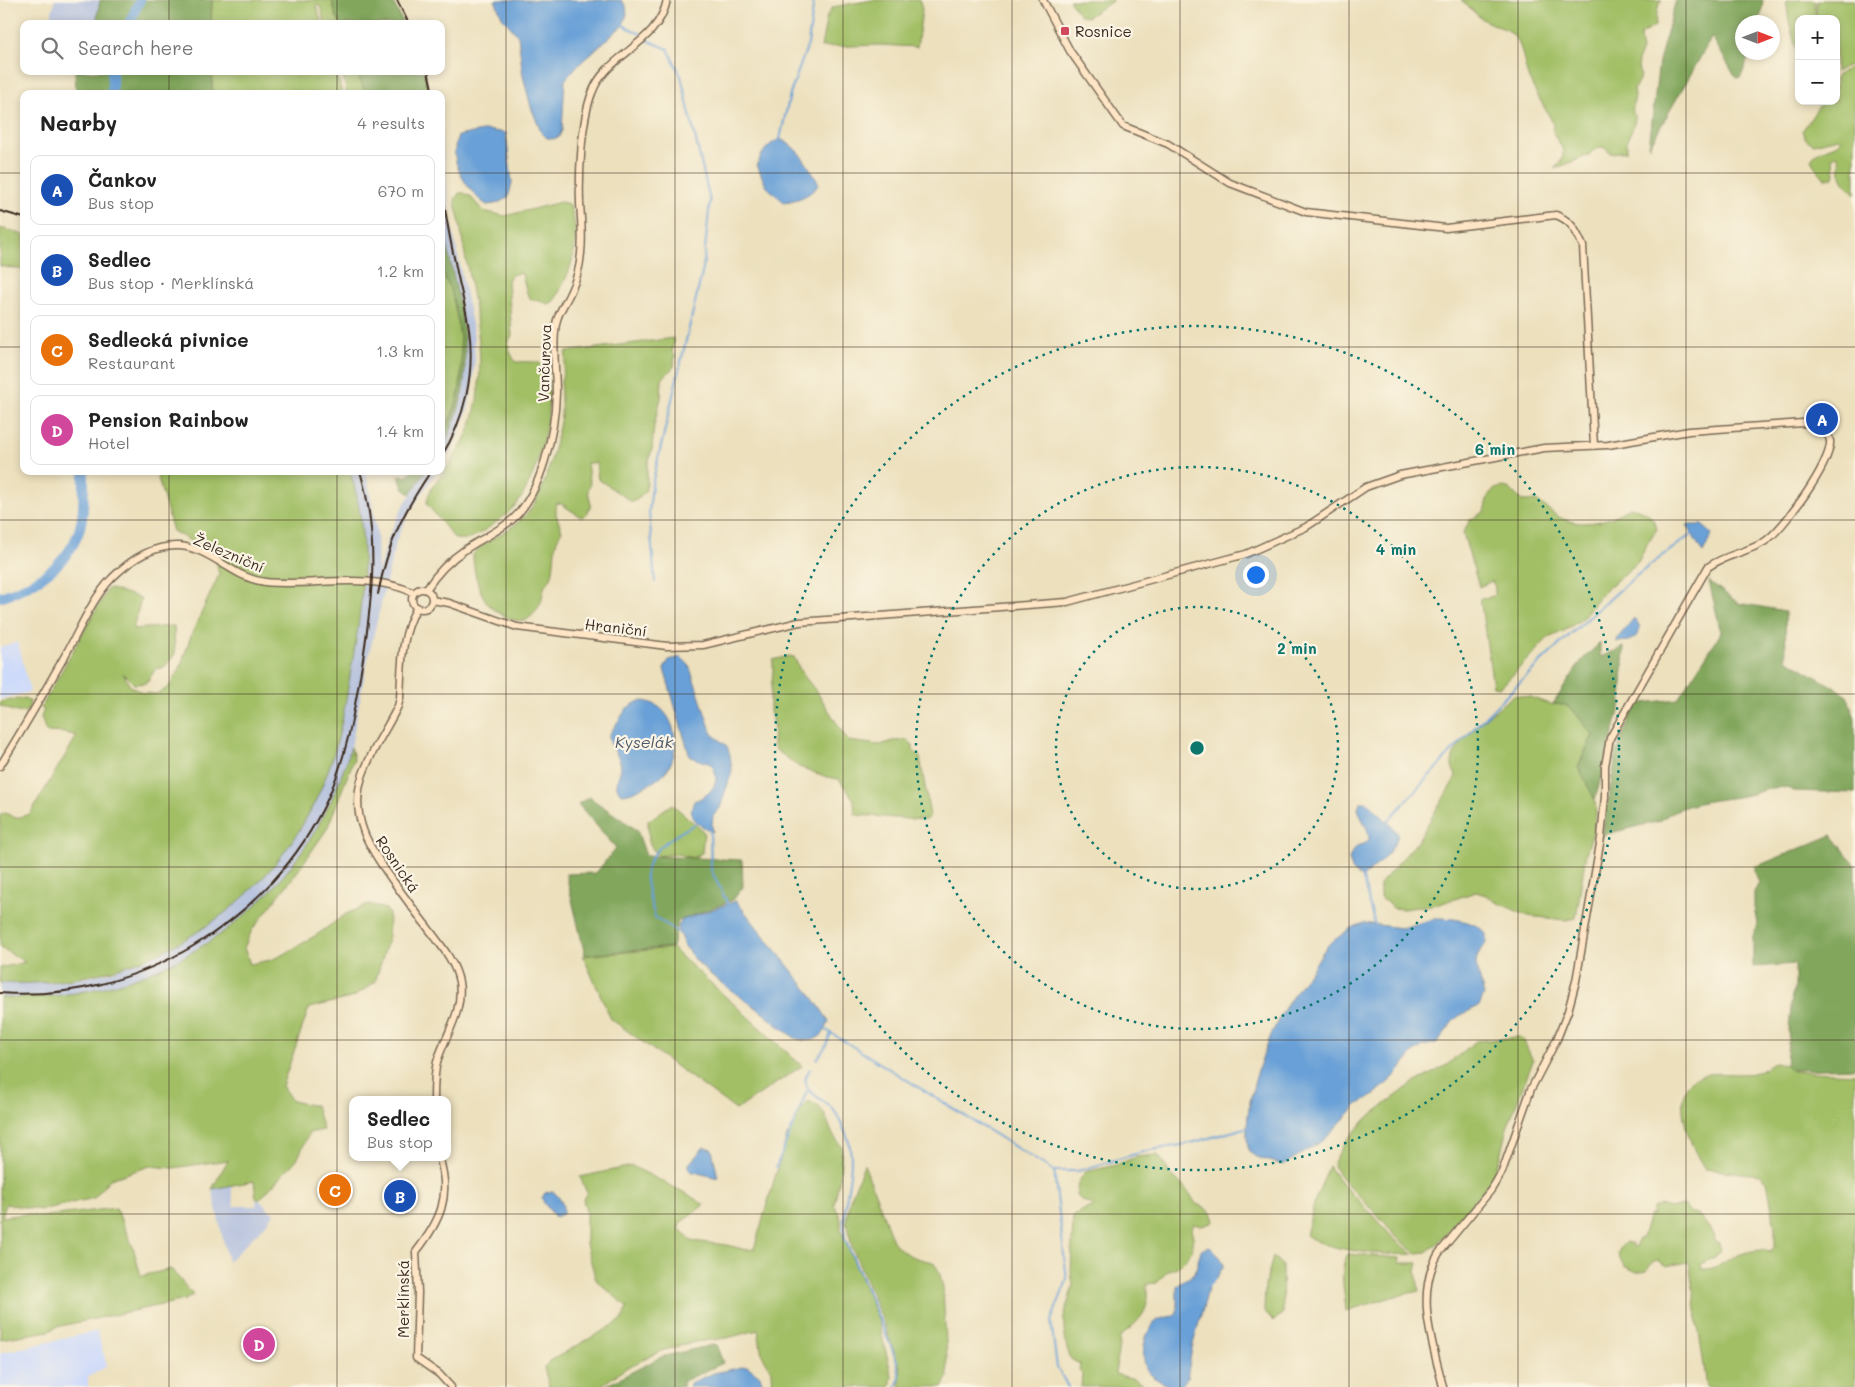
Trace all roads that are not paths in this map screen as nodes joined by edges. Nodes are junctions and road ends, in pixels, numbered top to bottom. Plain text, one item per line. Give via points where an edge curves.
1 (667, 0) edge
2 (1043, 0) edge
3 (1594, 446) junction
4 (426, 590) junction
5 (414, 593) junction
6 (432, 600) junction
7 (417, 607) junction
8 (0, 766) edge
9 (434, 1096) edge
10 (440, 1161) edge
11 (451, 1387) edge
12 (1443, 1387) edge

1 - 4 street, Vančurova via 650,32 605,71 590,98 580,163 582,251 576,279 556,324 554,421 536,483 527,503 514,518 456,556
2 - 3 street via 1070,51 1123,126 1168,144 1230,183 1306,212 1446,228 1556,215 1566,219 1573,225 1583,246
3 - 6 street, Hraniční via 1528,451 1400,475 1366,487 1306,527 1246,554 1067,602 798,622 704,645 667,646 517,627
3 - 12 street, Hraniční via 1689,431 1803,423 1823,429 1830,440 1824,464 1773,536 1708,567 1610,738 1601,838 1568,1012 1531,1089 1502,1172 1491,1190 1438,1253 1428,1277 1426,1306
4 - 5 street
4 - 6 street
5 - 7 street via 412,601
5 - 8 street, Železniční via 402,587 374,582 280,584 256,581 201,550 175,546 151,550 113,577 96,598
6 - 7 street via 427,608
7 - 9 street, Rosnická via 402,646 398,706 364,771 358,805 362,832 369,846 445,951 457,976 458,1008 437,1064
10 - 11 street, Merklínská via 444,1191 440,1216 416,1252 416,1358

